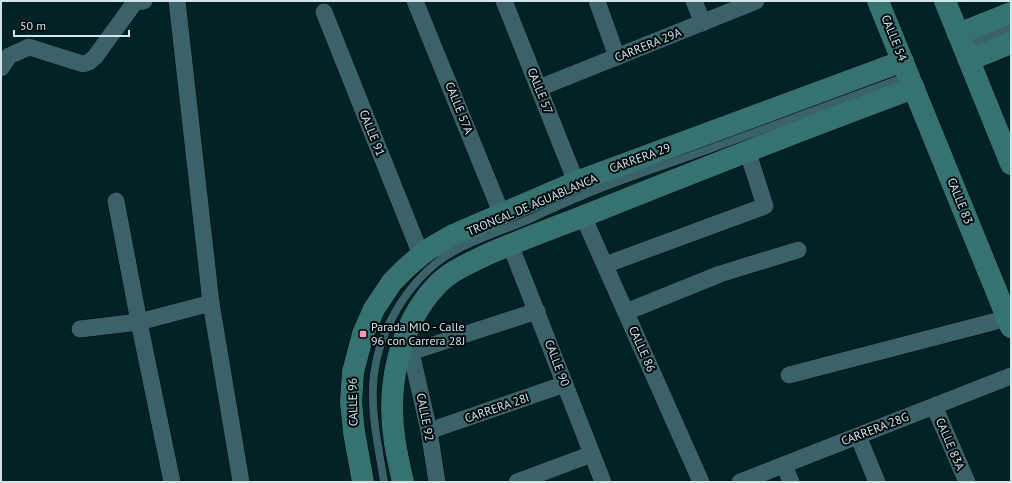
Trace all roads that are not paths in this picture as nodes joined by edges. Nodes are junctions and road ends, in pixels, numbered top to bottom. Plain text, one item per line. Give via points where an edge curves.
1 (144, 1) edge
2 (177, 1) edge
3 (415, 1) edge
4 (504, 1) edge
5 (597, 1) edge
6 (694, 1) edge
7 (756, 1) edge
8 (878, 1) edge
9 (945, 1) edge
10 (324, 12) dead end
11 (1011, 13) edge
12 (703, 22) junction
13 (1011, 29) edge
14 (1011, 43) edge
15 (964, 47) junction
16 (1011, 50) edge
17 (618, 57) junction
18 (1, 68) edge
19 (909, 75) junction
20 (978, 82) junction
21 (539, 88) junction
22 (747, 150) junction
23 (1011, 162) edge
24 (576, 182) junction
25 (116, 200) dead end
26 (502, 215) junction
27 (583, 216) junction
28 (510, 244) junction
29 (798, 250) dead end
30 (421, 255) junction
31 (605, 265) junction
32 (392, 282) joint
33 (211, 303) junction
34 (537, 311) junction
35 (626, 312) junction
36 (139, 322) junction
37 (1009, 322) edge
38 (80, 329) dead end
39 (405, 353) junction
40 (789, 375) dead end
41 (1011, 376) edge
42 (565, 384) junction
43 (934, 406) junction
44 (429, 431) junction
45 (858, 436) junction
46 (592, 454) junction
47 (784, 465) junction
48 (172, 482) edge
49 (241, 482) edge
50 (363, 482) edge
51 (384, 482) edge
52 (403, 482) edge
53 (436, 482) edge
54 (517, 482) edge
55 (603, 482) edge
56 (701, 482) edge
57 (740, 482) edge
58 (791, 482) edge
59 (877, 482) edge
60 (967, 482) edge

1 - 18 street via 136,2 89,62 83,64 29,47 9,56
2 - 33 street
3 - 26 street, CALLE 57A
4 - 21 street, CALLE 57
5 - 17 street
6 - 12 street
7 - 12 street, CARRERA 29A
8 - 19 street, CALLE 54
9 - 15 street
10 - 30 street, CALLE 91
11 - 15 street
12 - 17 street, CARRERA 29A
13 - 15 lane
14 - 15 street
15 - 20 street
16 - 20 street via 989,60 981,70
17 - 21 street, CARRERA 29A
19 - 22 street
19 - 24 street, CARRERA 29
19 - 37 street, CALLE 83
19 - 51 lane, TRONCAL DE AGUABLANCA via 577,197 443,258 412,287 401,302 381,344 374,375 372,409
20 - 23 street
21 - 24 street, CALLE 57
22 - 27 street
22 - 31 street via 765,206
24 - 26 street, CARRERA 29
25 - 36 street
26 - 30 street, CARRERA 29 via 453,236
27 - 28 street
27 - 31 street, CALLE 86
28 - 34 street, CALLE 90
28 - 39 street via 456,269 436,285 405,335
29 - 35 street via 720,274
30 - 32 street, CARRERA 29
31 - 35 street, CALLE 86
32 - 50 street, CALLE 96 via 374,309 362,334 353,372 351,402
33 - 36 street
33 - 49 street
34 - 39 street
34 - 42 street, CALLE 90
35 - 56 street, CALLE 86
36 - 38 street
36 - 48 street
37 - 40 street
39 - 44 street, CALLE 92
39 - 52 street via 393,383 392,414 394,442
41 - 43 street, CARRERA 28G
42 - 44 street, CARRERA 28I
42 - 46 street, CALLE 90
43 - 45 street, CARRERA 28G
43 - 60 street, CALLE 83A
44 - 53 street, CALLE 92
45 - 47 street, CARRERA 28G
45 - 59 street
46 - 54 street
46 - 55 street, CALLE 90
47 - 57 street, CARRERA 28G
47 - 58 street

